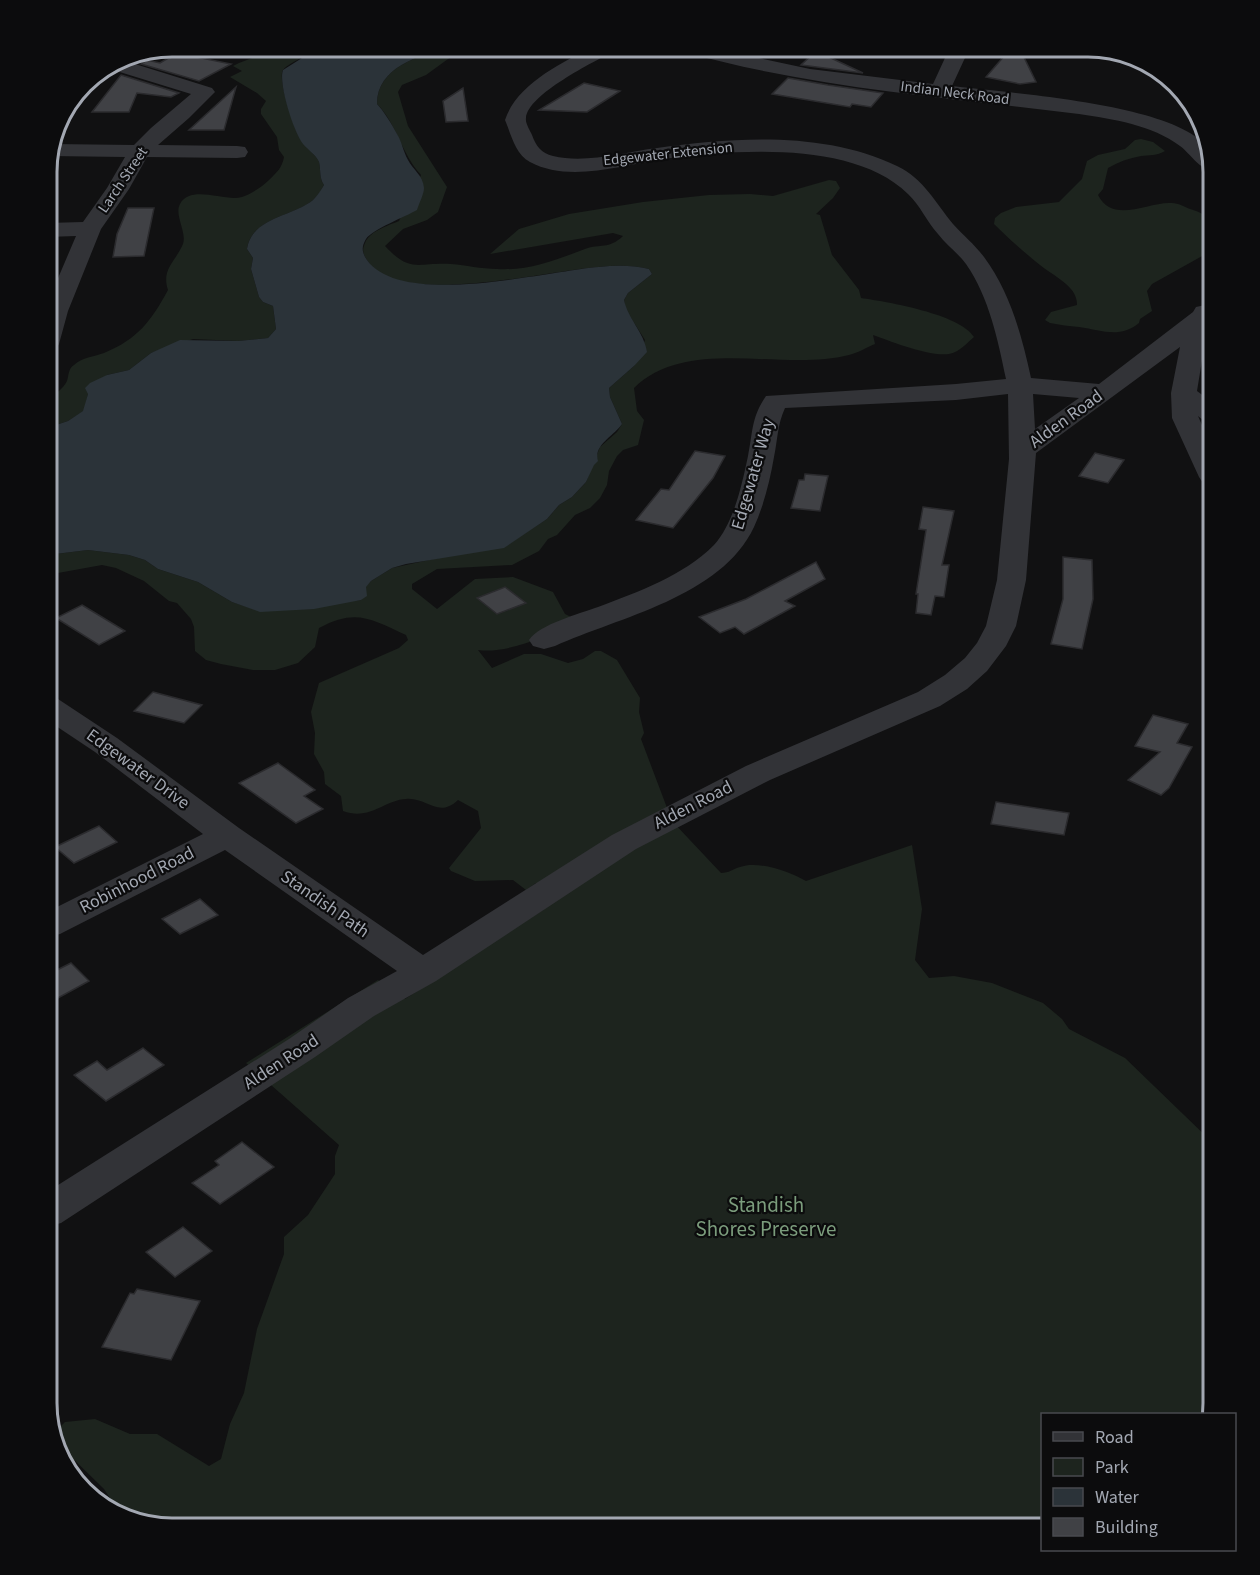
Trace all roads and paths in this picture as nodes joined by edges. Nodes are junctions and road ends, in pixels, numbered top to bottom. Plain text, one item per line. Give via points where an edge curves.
1 (591, 57) edge
2 (723, 57) edge
3 (955, 57) edge
4 (125, 67) edge
5 (940, 90) junction
6 (59, 150) edge
7 (139, 152) junction
8 (237, 152) dead end
9 (1202, 156) edge
10 (90, 228) junction
11 (57, 230) edge
12 (57, 309) edge
13 (1203, 311) edge
14 (1203, 319) edge
15 (1020, 385) junction
16 (1104, 392) junction
17 (1184, 393) junction
18 (1203, 407) edge
19 (1023, 450) junction
20 (1203, 455) edge
21 (544, 640) dead end
22 (57, 713) edge
23 (227, 835) junction
24 (57, 921) edge
25 (423, 972) junction
26 (57, 1205) edge

1 - 15 street, Edgewater Extension via 546,84 514,118 533,154 570,163 693,149 764,147 841,155 888,170 926,200 990,285
2 - 5 street, Indian Neck Road via 781,70
3 - 5 street
4 - 7 street, Larch Street via 205,92
5 - 9 street, Indian Neck Road via 1138,121 1182,138
6 - 7 street
7 - 8 street
7 - 10 street, Larch Street
10 - 11 street
10 - 12 street, Larch Street
13 - 16 street, Alden Road
14 - 17 street via 1193,342
15 - 16 street
15 - 19 street, Edgewater Extension
15 - 21 street, Edgewater Way via 775,401 763,428 756,476 739,528 718,555 669,589
16 - 19 street, Alden Road
17 - 18 street
17 - 20 street via 1185,418
19 - 25 street, Alden Road via 1008,610 995,638 964,676 929,699 758,773 650,827
22 - 23 street, Edgewater Drive
23 - 24 street, Robinhood Road
23 - 25 street, Standish Path
25 - 26 street, Alden Road via 362,1007

